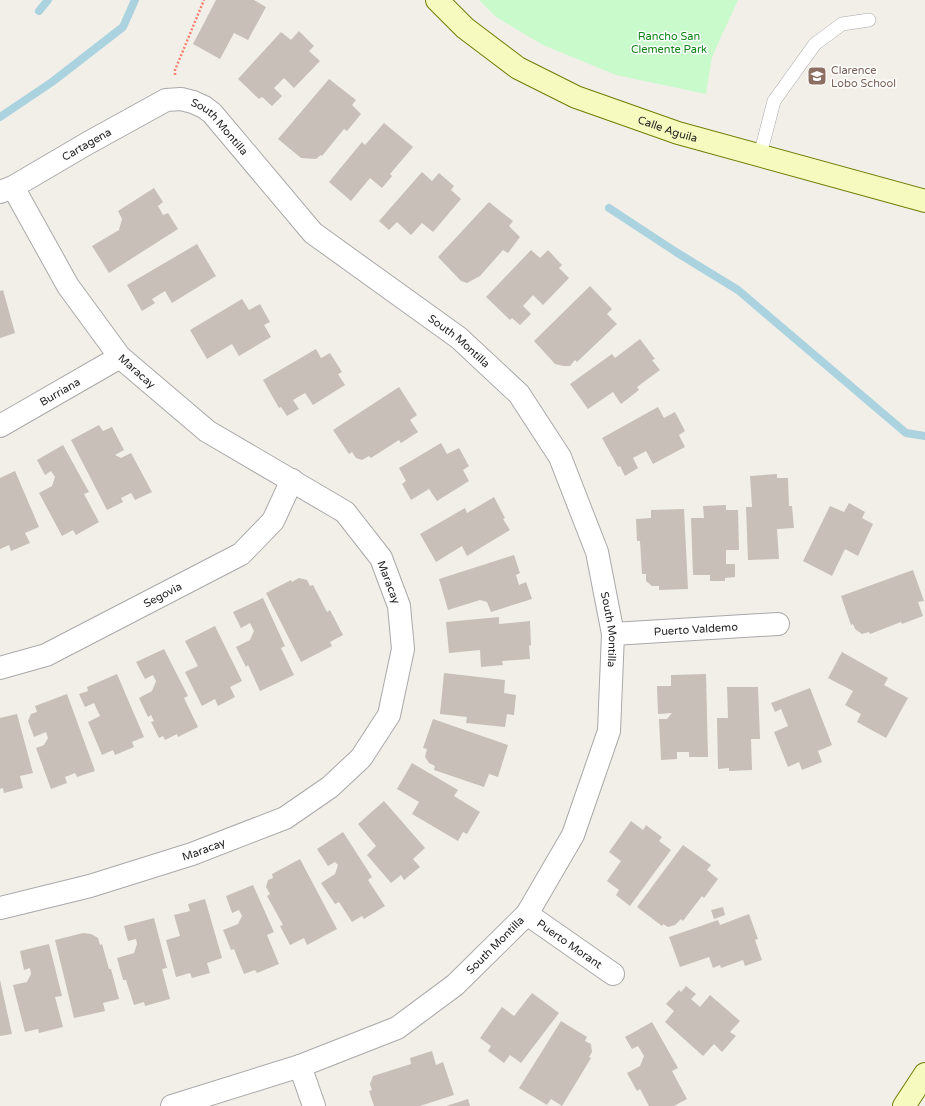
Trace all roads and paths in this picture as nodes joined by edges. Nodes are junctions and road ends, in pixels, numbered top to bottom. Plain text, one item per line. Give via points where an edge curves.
1 (204, 0) edge
2 (437, 0) edge
3 (869, 20) dead end
4 (175, 99) junction
5 (760, 155) junction
6 (6, 189) edge
7 (925, 201) edge
8 (120, 357) junction
9 (0, 426) edge
10 (292, 480) junction
11 (778, 624) dead end
12 (613, 634) junction
13 (0, 668) edge
14 (0, 908) edge
15 (526, 914) junction
16 (613, 974) dead end
17 (300, 1066) junction
18 (925, 1074) edge
19 (172, 1106) edge
20 (314, 1106) edge
21 (904, 1106) edge

1 - 4 path via 176,70
2 - 5 street, Calle Aguila via 465,28 518,68 576,97 678,133
3 - 5 lane via 842,24 815,44 774,101
4 - 6 street, Cartagena via 153,106
4 - 12 street, South Montilla via 204,107 212,113 313,233 459,338 519,394 560,457 597,552
5 - 7 street, Calle Aguila
6 - 8 street, Maracay via 68,286
8 - 9 street, Burriana
8 - 10 street, Maracay via 207,431
10 - 13 street, Segovia via 274,521 241,554 46,655
10 - 14 street, Maracay via 345,512 381,558 399,606 403,649 389,715 361,758 330,787 285,818 177,859 90,886
11 - 12 street, Puerto Valdemo
12 - 15 street, South Montilla via 609,731 573,835
15 - 16 street, Puerto Morant
15 - 17 street, South Montilla via 455,985 397,1028
17 - 19 street, South Montilla
17 - 20 street
18 - 21 street

